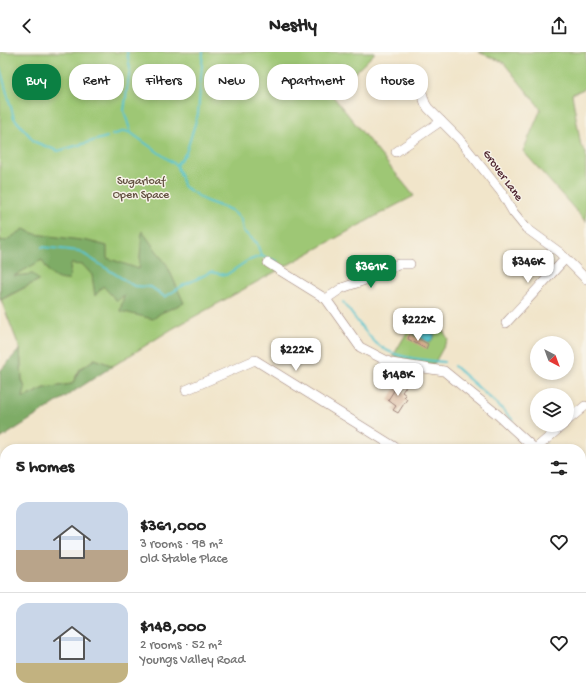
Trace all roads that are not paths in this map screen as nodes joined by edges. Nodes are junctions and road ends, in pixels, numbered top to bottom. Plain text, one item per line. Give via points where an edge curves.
1 (424, 100) edge
2 (441, 121) junction
3 (396, 152) dead end
4 (565, 259) junction
5 (268, 263) dead end
6 (410, 264) dead end
7 (586, 279) edge
8 (326, 299) junction
9 (506, 323) dead end
10 (186, 390) dead end
11 (584, 406) dead end
12 (574, 415) edge
13 (555, 432) edge
14 (390, 444) edge
15 (530, 444) edge
16 (541, 444) edge

1 - 2 street, Grover Lane
2 - 3 street
2 - 4 street, Grover Lane via 483,169 526,228
4 - 7 street, Grover Lane
4 - 9 street
5 - 8 street
6 - 8 street via 398,264 342,288
8 - 15 street via 360,347 390,363 444,371
10 - 14 street via 255,360
11 - 12 street
13 - 16 street

